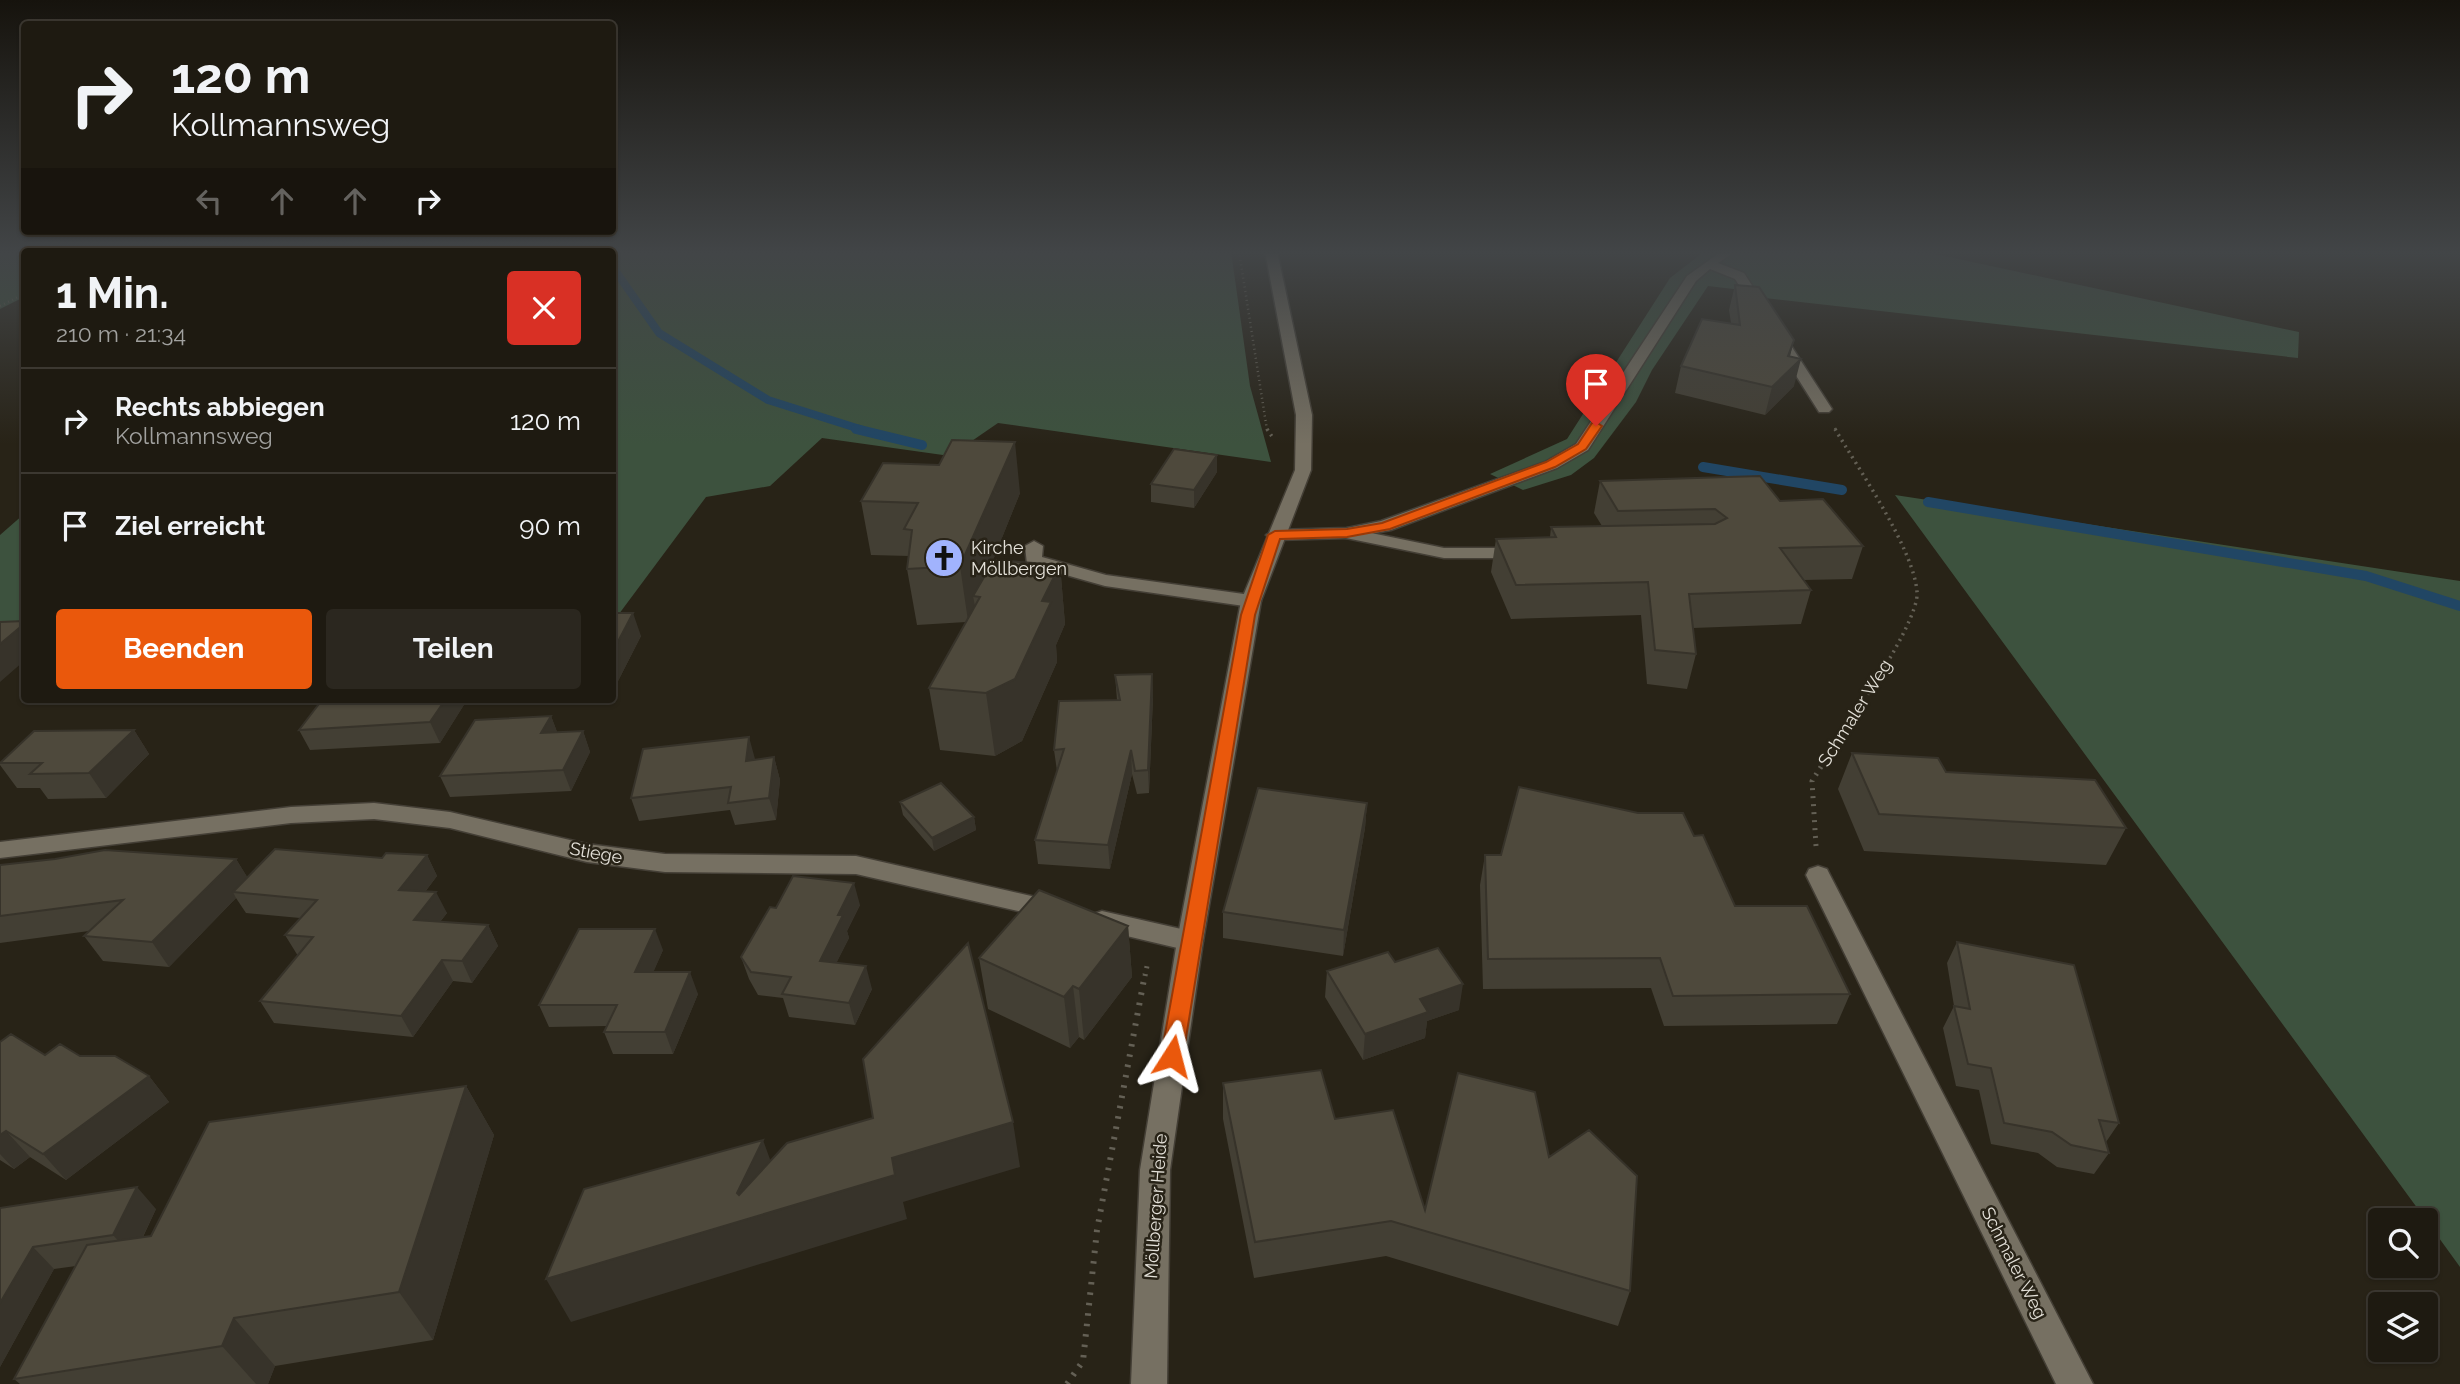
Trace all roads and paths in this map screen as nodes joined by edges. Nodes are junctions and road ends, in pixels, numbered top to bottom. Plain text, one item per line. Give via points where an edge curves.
1 (1249, 316) edge
2 (1284, 316) edge
3 (1667, 316) edge
4 (1765, 316) edge
5 (1824, 409) joint
6 (1274, 440) dead end
7 (1347, 533) junction
8 (1275, 535) junction
9 (1034, 546) dead end
10 (1544, 552) edge
11 (1251, 601) junction
12 (0, 850) edge
13 (1818, 875) joint
14 (1153, 932) junction
15 (1190, 941) junction
16 (1067, 1384) edge
17 (1149, 1384) edge
18 (2075, 1384) edge

1 - 6 path via 1267,430
2 - 8 street, Möllberger Heide via 1304,415 1303,470
3 - 7 street via 1582,447 1551,465 1385,526
4 - 5 street
5 - 13 path, Schmaler Weg via 1902,543 1917,594 1896,648 1812,781
7 - 8 street
7 - 10 street via 1444,553
8 - 11 street, Möllberger Heide
9 - 11 street via 1033,560 1105,580
11 - 15 street, Möllberger Heide
12 - 14 street, Stiege via 291,815 374,811 450,820 587,853 665,863 856,865
13 - 18 street, Schmaler Weg
14 - 15 street, Stiege
14 - 16 path via 1097,1230 1083,1361
15 - 17 street, Möllberger Heide via 1155,1170

